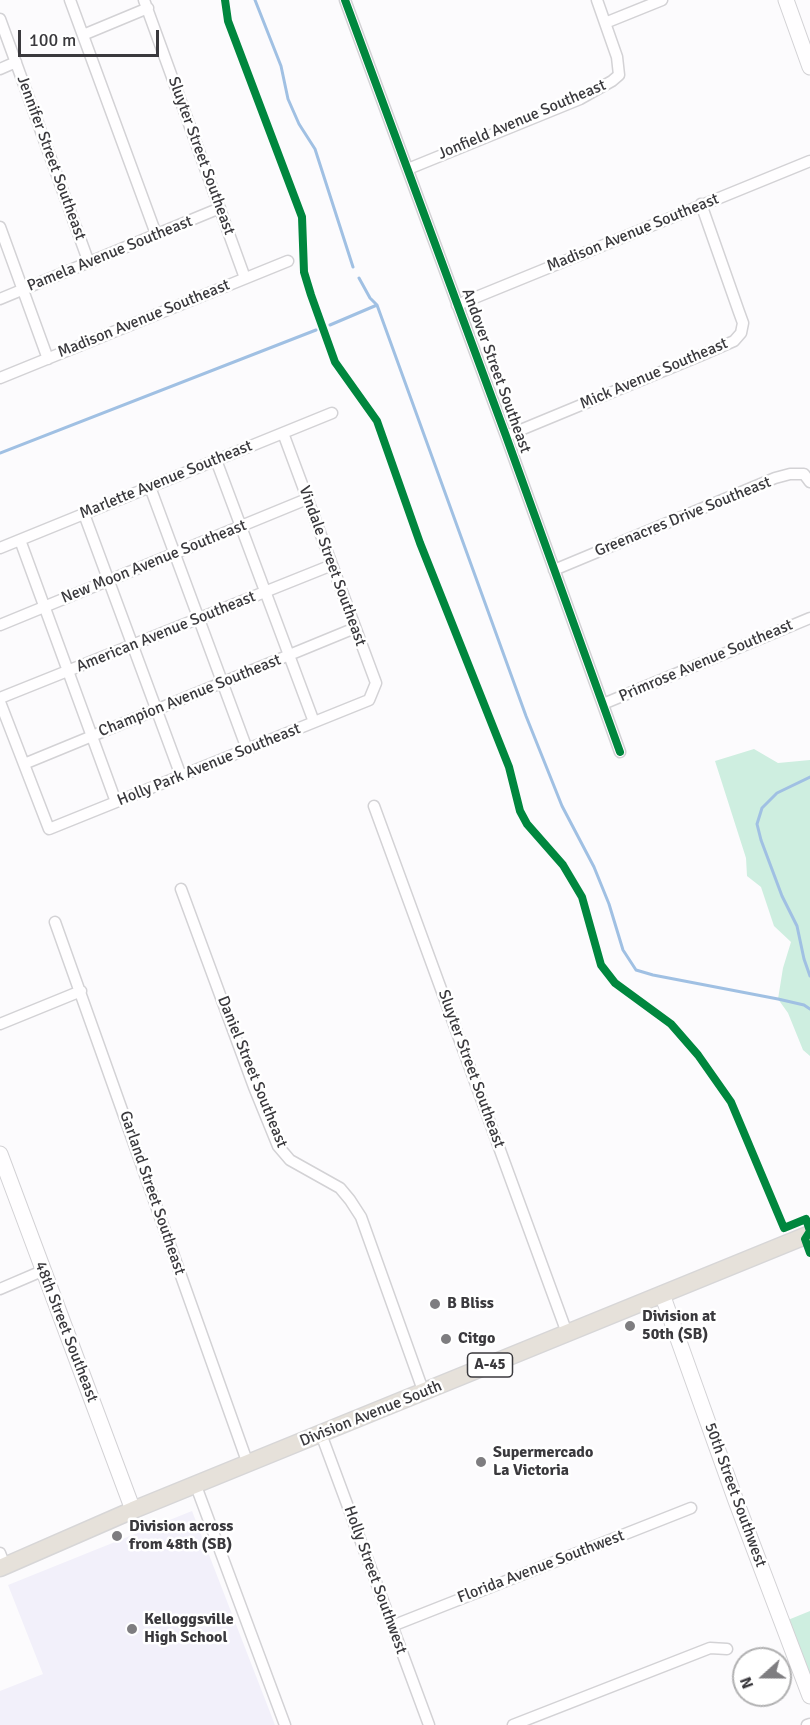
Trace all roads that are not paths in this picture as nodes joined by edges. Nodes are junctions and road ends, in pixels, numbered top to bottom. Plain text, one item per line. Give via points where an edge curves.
1 (70, 0) edge
2 (345, 0) edge
3 (597, 0) edge
4 (662, 0) edge
5 (786, 0) edge
6 (146, 4) edge
7 (0, 19) edge
8 (605, 23) junction
9 (83, 35) junction
10 (16, 62) junction
11 (810, 67) edge
12 (0, 69) edge
13 (810, 160) edge
14 (408, 170) junction
15 (701, 204) junction
16 (220, 208) junction
17 (0, 227) edge
18 (156, 234) junction
19 (288, 261) dead end
20 (90, 263) junction
21 (245, 278) junction
22 (22, 290) junction
23 (0, 299) edge
24 (457, 305) junction
25 (48, 358) junction
26 (0, 378) edge
27 (332, 413) dead end
28 (283, 433) junction
29 (506, 436) junction
30 (216, 460) junction
31 (810, 482) edge
32 (150, 487) junction
33 (307, 499) junction
34 (84, 514) junction
35 (241, 526) junction
36 (20, 540) junction
37 (0, 548) edge
38 (175, 553) junction
39 (332, 565) junction
40 (554, 570) junction
41 (109, 580) junction
42 (265, 592) junction
43 (45, 607) junction
44 (199, 618) junction
45 (810, 618) edge
46 (0, 625) edge
47 (355, 628) junction
48 (132, 645) junction
49 (289, 655) junction
50 (68, 671) junction
51 (222, 682) junction
52 (0, 700) edge
53 (369, 700) joint
54 (603, 704) junction
55 (156, 710) junction
56 (314, 723) junction
57 (92, 736) junction
58 (247, 749) junction
59 (620, 752) dead end
60 (24, 764) junction
61 (181, 776) junction
62 (116, 802) junction
63 (374, 806) dead end
64 (181, 889) dead end
65 (56, 922) dead end
66 (81, 991) junction
67 (0, 1024) edge
68 (0, 1154) edge
69 (810, 1234) edge
70 (42, 1271) junction
71 (0, 1289) edge
72 (662, 1294) junction
73 (567, 1333) junction
74 (424, 1393) junction
75 (321, 1434) junction
76 (248, 1464) junction
77 (196, 1486) junction
78 (691, 1508) dead end
79 (134, 1510) junction
80 (2, 1562) edge
81 (392, 1626) junction
82 (727, 1649) dead end
83 (810, 1696) edge
84 (285, 1725) edge
85 (429, 1725) edge
86 (513, 1725) edge

1 - 9 street
2 - 14 street, Andover Street Southeast
3 - 8 street, Jonfield Avenue Southeast
4 - 8 street
5 - 11 street
6 - 9 street
6 - 16 street, Sluyter Street Southeast
7 - 10 street, Jennifer Street Southeast
8 - 14 street, Jonfield Avenue Southeast via 619,67 619,75 612,81 580,99
9 - 18 street
10 - 12 street
10 - 20 street, Jennifer Street Southeast
13 - 15 street, Madison Avenue Southeast
14 - 24 street, Andover Street Southeast
15 - 24 street, Madison Avenue Southeast
15 - 29 street, Mick Avenue Southeast via 740,312 741,333 734,341
16 - 18 street, Pamela Avenue Southeast
16 - 21 street, Sluyter Street Southeast
17 - 22 street
18 - 20 street, Pamela Avenue Southeast
19 - 21 street, Madison Avenue Southeast
20 - 22 street, Pamela Avenue Southeast
21 - 25 street, Madison Avenue Southeast
22 - 23 street, Pamela Avenue Southeast
22 - 25 street
24 - 29 street, Andover Street Southeast
25 - 26 street, Madison Avenue Southeast
27 - 28 street, Marlette Avenue Southeast
28 - 30 street, Marlette Avenue Southeast
28 - 33 street, Vindale Street Southeast
29 - 40 street, Andover Street Southeast
30 - 32 street, Marlette Avenue Southeast
30 - 35 street
31 - 40 street, Greenacres Drive Southeast via 804,474 775,478
32 - 34 street, Marlette Avenue Southeast
32 - 38 street
33 - 35 street, New Moon Avenue Southeast
33 - 39 street, Vindale Street Southeast
34 - 36 street, Marlette Avenue Southeast
34 - 41 street
35 - 38 street, New Moon Avenue Southeast
35 - 42 street
36 - 37 street, Marlette Avenue Southeast
36 - 43 street
38 - 41 street, New Moon Avenue Southeast
38 - 44 street
39 - 42 street, American Avenue Southeast
39 - 47 street, Vindale Street Southeast
40 - 54 street, Andover Street Southeast
41 - 43 street, New Moon Avenue Southeast
41 - 48 street
42 - 44 street, American Avenue Southeast
42 - 49 street
43 - 46 street, New Moon Avenue Southeast
43 - 50 street
44 - 48 street, American Avenue Southeast
44 - 51 street
45 - 54 street, Primrose Avenue Southeast
47 - 49 street, Champion Avenue Southeast
47 - 53 street, Vindale Street Southeast via 376,683
48 - 50 street, American Avenue Southeast
48 - 55 street
49 - 51 street, Champion Avenue Southeast
49 - 56 street
50 - 52 street, American Avenue Southeast
50 - 57 street
51 - 55 street, Champion Avenue Southeast
51 - 58 street
52 - 60 street
53 - 56 street, Holly Park Avenue Southeast
54 - 59 street, Andover Street Southeast
55 - 57 street, Champion Avenue Southeast
55 - 61 street
56 - 58 street, Holly Park Avenue Southeast
57 - 60 street, Champion Avenue Southeast
57 - 62 street
58 - 61 street, Holly Park Avenue Southeast
60 - 62 street, Holly Park Avenue Southeast via 49,829
61 - 62 street, Holly Park Avenue Southeast
63 - 73 street, Sluyter Street Southeast
64 - 74 street, Daniel Street Southeast via 278,1146 290,1160 340,1188 361,1217
65 - 66 street, Garland Street Southeast
66 - 67 street
66 - 76 street, Garland Street Southeast
68 - 70 street, 48th Street Southeast
69 - 72 main road, Division Avenue South / A-45
70 - 71 street
70 - 79 street, 48th Street Southeast
72 - 73 main road, Division Avenue South / A-45
72 - 83 street, 50th Street Southwest
73 - 74 main road, Division Avenue South / A-45
74 - 75 main road, Division Avenue South / A-45
75 - 76 main road, Division Avenue South / A-45
75 - 81 street, Holly Street Southwest
76 - 77 main road, Division Avenue South / A-45
77 - 79 main road, Division Avenue South / A-45
77 - 84 street
78 - 81 street, Florida Avenue Southwest
79 - 80 main road, Division Avenue South / A-45
81 - 85 street, Holly Street Southwest
82 - 86 street via 710,1648

